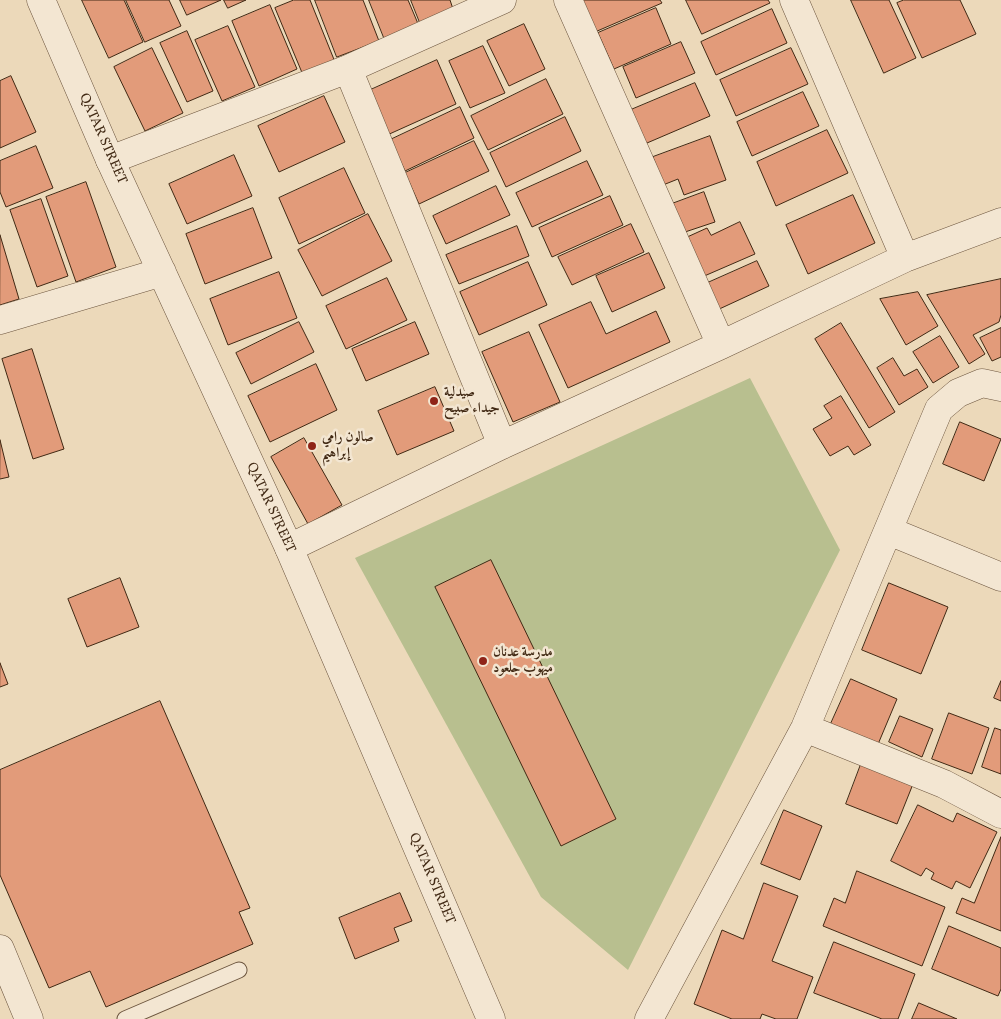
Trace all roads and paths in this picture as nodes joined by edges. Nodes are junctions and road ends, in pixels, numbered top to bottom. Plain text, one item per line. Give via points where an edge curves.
1 (41, 0) edge
2 (502, 0) edge
3 (568, 0) edge
4 (794, 0) edge
5 (348, 68) junction
6 (110, 160) junction
7 (1001, 222) edge
8 (905, 258) junction
9 (162, 272) junction
10 (0, 320) edge
11 (720, 345) junction
12 (1001, 387) edge
13 (502, 444) junction
14 (889, 531) junction
15 (289, 548) junction
16 (1001, 578) edge
17 (804, 728) junction
18 (1001, 814) edge
19 (0, 949) edge
20 (239, 970) dead end
21 (29, 1019) edge
22 (125, 1019) edge
23 (492, 1019) edge
24 (649, 1019) edge

1 - 6 street, QATAR STREET
2 - 5 street
3 - 11 street
4 - 8 street
5 - 6 street
5 - 13 street
6 - 9 street, QATAR STREET
7 - 8 street
8 - 11 street
9 - 10 street
9 - 15 street, QATAR STREET
11 - 13 street
12 - 14 street via 982,383 958,393 939,409
13 - 15 street
14 - 16 street
14 - 17 street
15 - 23 street, QATAR STREET
17 - 18 street via 944,784
17 - 24 street
19 - 21 street
20 - 22 lane

